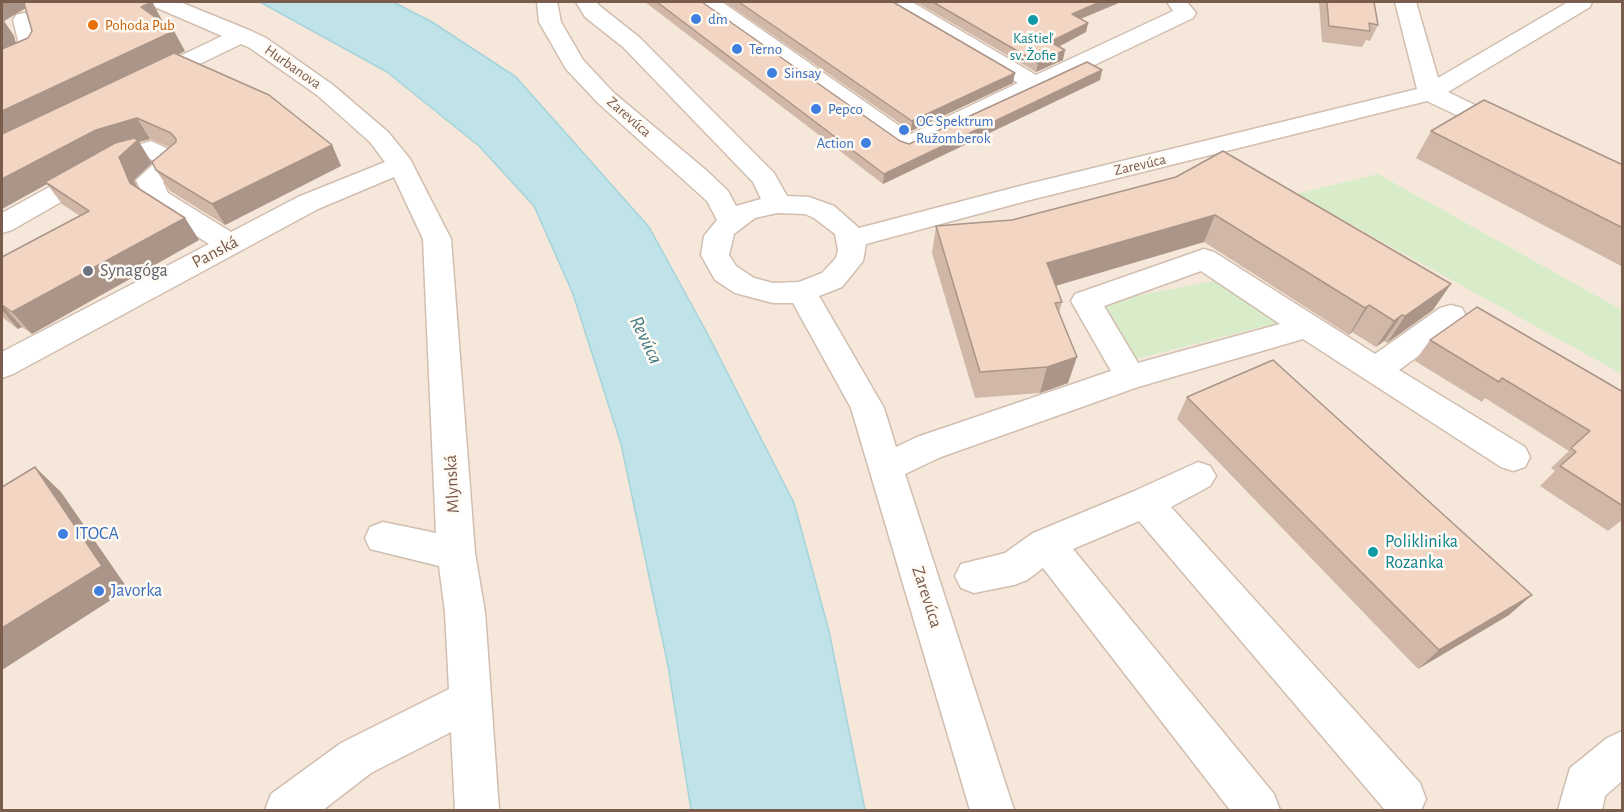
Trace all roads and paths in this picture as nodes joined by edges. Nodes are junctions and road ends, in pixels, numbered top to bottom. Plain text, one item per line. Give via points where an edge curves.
1 (163, 2) edge
2 (547, 2) edge
3 (586, 2) edge
4 (709, 2) edge
5 (898, 2) edge
6 (1177, 2) edge
7 (1405, 2) edge
8 (1582, 2) edge
9 (2, 31) edge
10 (241, 35) junction
11 (2, 66) edge
12 (1035, 84) junction
13 (126, 91) edge
14 (1430, 93) junction
15 (1526, 139) edge
16 (401, 165) junction
17 (777, 204) junction
18 (731, 220) junction
19 (2, 224) edge
20 (851, 239) junction
21 (228, 244) junction
22 (802, 292) junction
23 (1450, 316) edge
24 (1307, 327) junction
25 (2, 366) edge
26 (1376, 370) junction
27 (1130, 377) junction
28 (1513, 457) dead end
29 (885, 468) junction
30 (1198, 476) dead end
31 (1145, 503) junction
32 (383, 538) dead end
33 (1046, 544) junction
34 (456, 553) junction
35 (930, 604) junction
36 (470, 700) junction
37 (1623, 753) edge
38 (1404, 799) dead end
39 (287, 810) edge
40 (477, 810) edge
41 (992, 810) edge
42 (1258, 810) edge
43 (1580, 810) edge

1 - 10 street, Hurbanova
2 - 18 street, Zarevúca via 550,22 574,64 606,98 698,177 718,197
3 - 17 street via 631,42 765,179
4 - 12 street via 909,144
5 - 12 street
6 - 12 street via 1185,13
7 - 14 street
8 - 14 street, Zarevúca
9 - 11 street via 32,14 32,52
10 - 13 street
10 - 16 street, Hurbanova via 325,90 380,136
14 - 15 street
14 - 20 street, Zarevúca
16 - 21 street, Panská via 308,203
16 - 34 street, Mlynská via 437,239
17 - 18 street
17 - 20 street via 809,206 824,212 846,229
18 - 22 street via 718,236 716,246 725,273 758,291
19 - 21 street via 120,158 151,149 174,161 149,180 157,198
20 - 22 street via 849,261 842,271 832,280
21 - 25 street, Panská
22 - 29 street, Zarevúca via 867,408
23 - 26 street
24 - 26 street
24 - 27 street
24 - 27 street via 1204,259 1086,300
26 - 28 street
27 - 29 street via 929,447
29 - 35 street, Zarevúca
30 - 31 street
31 - 33 street
31 - 38 street
32 - 34 street
33 - 35 street via 1014,568 974,576
33 - 42 street
34 - 36 street, Mlynská via 465,612
35 - 41 street, Zarevúca
36 - 39 street via 356,758
36 - 40 street, Mlynská
37 - 43 street via 1586,784

